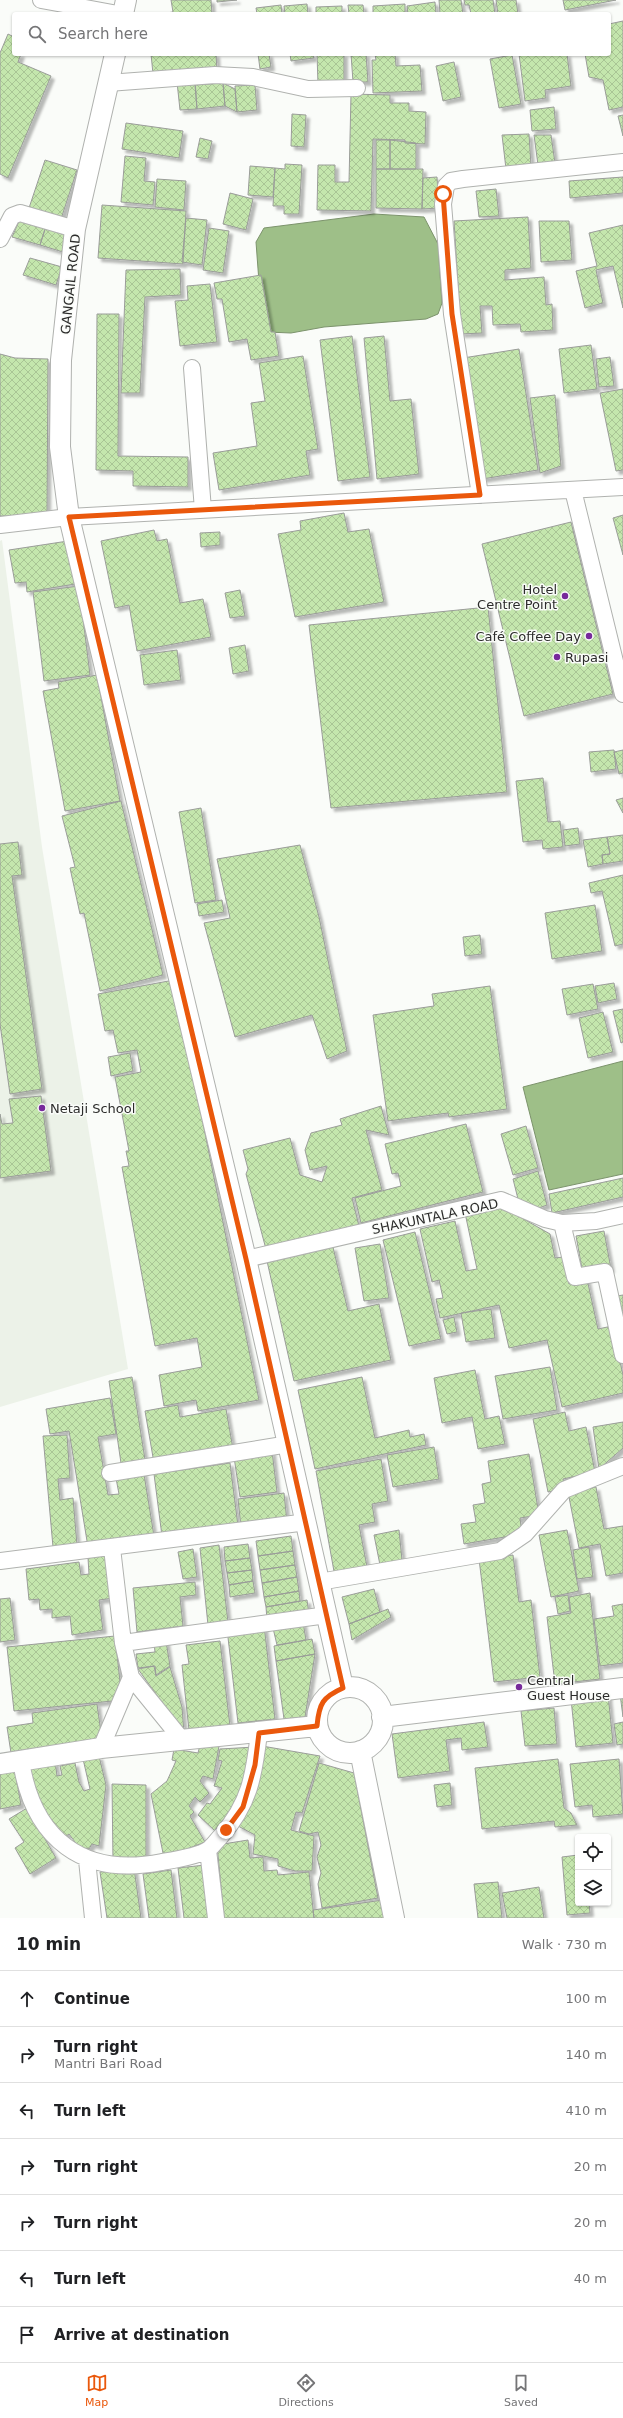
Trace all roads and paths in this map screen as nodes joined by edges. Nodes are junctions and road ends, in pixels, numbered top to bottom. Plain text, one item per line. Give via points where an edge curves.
1 (41, 0) edge
2 (126, 0) edge
3 (107, 12) edge
4 (123, 12) edge
5 (115, 56) edge
6 (108, 83) junction
7 (358, 88) dead end
8 (623, 162) edge
9 (76, 229) junction
10 (0, 239) edge
11 (192, 368) dead end
12 (623, 487) edge
13 (573, 490) junction
14 (480, 495) junction
15 (203, 510) junction
16 (69, 517) junction
17 (0, 525) edge
18 (623, 694) edge
19 (623, 1215) edge
20 (562, 1223) junction
21 (246, 1259) junction
22 (623, 1355) edge
23 (289, 1444) junction
24 (623, 1466) edge
25 (110, 1472) dead end
26 (307, 1522) junction
27 (112, 1548) junction
28 (0, 1561) edge
29 (319, 1582) junction
30 (327, 1615) junction
31 (123, 1643) junction
32 (131, 1677) junction
33 (343, 1688) junction
34 (623, 1688) edge
35 (382, 1717) junction
36 (317, 1726) junction
37 (259, 1733) junction
38 (183, 1741) junction
39 (101, 1748) junction
40 (360, 1751) junction
41 (21, 1761) junction
42 (0, 1764) edge
43 (208, 1850) junction
44 (87, 1860) junction
45 (93, 1918) edge
46 (216, 1918) edge
47 (394, 1918) edge

1 - 3 street
2 - 4 street
5 - 6 street, GANGAIL ROAD
6 - 7 street via 215,75 253,76 308,89
6 - 9 street, GANGAIL ROAD
8 - 14 street via 463,179 452,181 446,186 443,204 452,314
9 - 10 street via 20,213 12,216
9 - 16 street, GANGAIL ROAD via 61,360 60,447
11 - 15 street
12 - 13 street
13 - 14 street
13 - 18 street
14 - 15 street
15 - 16 street
16 - 17 street
16 - 21 street, GANGAIL ROAD
19 - 20 street, SHAKUNTALA ROAD via 596,1221
20 - 21 street, SHAKUNTALA ROAD via 545,1219 501,1200
20 - 22 street via 575,1276 605,1272
21 - 23 street, GANGAIL ROAD
23 - 25 street
23 - 26 street, GANGAIL ROAD
24 - 29 street via 564,1490 525,1534 500,1550
26 - 27 street
26 - 29 street, GANGAIL ROAD
27 - 28 street
27 - 31 street
29 - 30 street, GANGAIL ROAD
30 - 31 street
30 - 33 street, GANGAIL ROAD
31 - 32 street
32 - 38 street
32 - 39 street
33 - 35 street via 358,1688 370,1694 378,1703
33 - 36 street via 328,1695 323,1701 318,1711
34 - 35 street
35 - 40 street via 379,1735 372,1744
36 - 37 street
36 - 40 street via 322,1737 332,1748 341,1752
37 - 38 street
37 - 43 street via 255,1765 243,1807
38 - 39 street
39 - 41 street
40 - 47 street
41 - 42 street
41 - 44 street via 27,1789 48,1829 61,1843
43 - 44 street via 154,1864 112,1865
43 - 46 street
44 - 45 street

